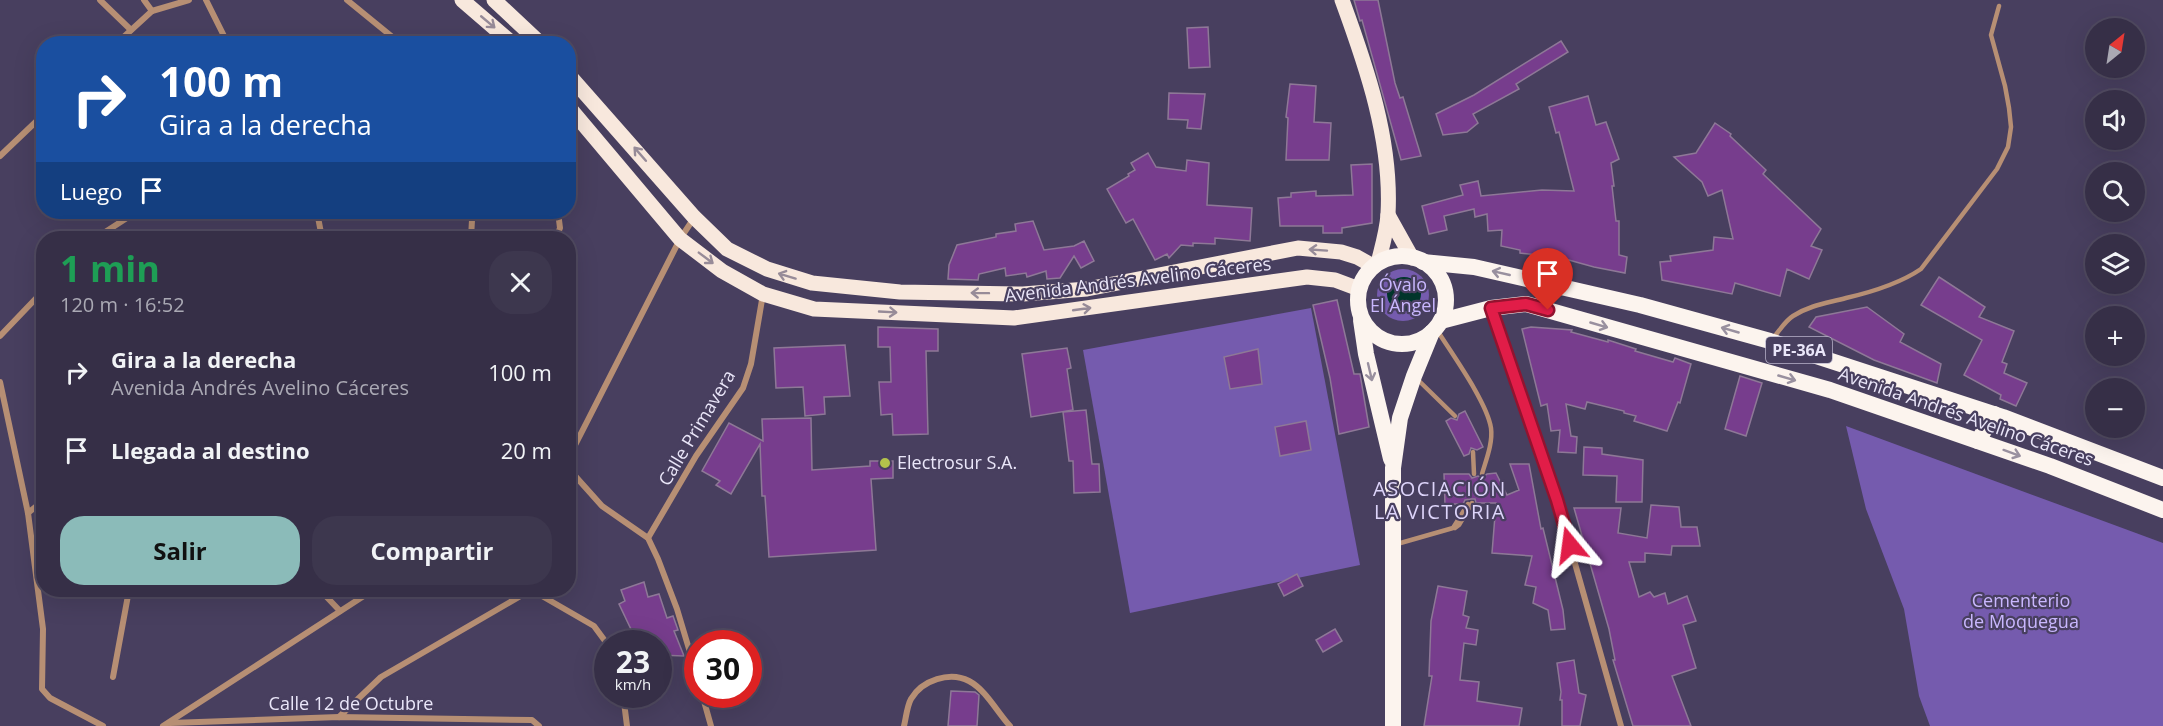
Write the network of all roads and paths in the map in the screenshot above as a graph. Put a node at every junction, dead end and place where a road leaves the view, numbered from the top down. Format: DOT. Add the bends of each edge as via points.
graph roads {
  1 [pos="99,0"];
  2 [pos="144,0"];
  3 [pos="189,0"];
  4 [pos="206,0"];
  5 [pos="346,0"];
  6 [pos="462,0"];
  7 [pos="494,0"];
  8 [pos="1342,0"];
  9 [pos="1999,6"];
  10 [pos="152,12"];
  11 [pos="131,30"];
  12 [pos="125,36"];
  13 [pos="224,36"];
  14 [pos="391,36"];
  15 [pos="504,36"];
  16 [pos="532,36"];
  17 [pos="576,83"];
  18 [pos="576,116"];
  19 [pos="36,122"];
  20 [pos="0,156"];
  21 [pos="1388,215"];
  22 [pos="694,217"];
  23 [pos="124,219"];
  24 [pos="106,231"];
  25 [pos="680,239"];
  26 [pos="1418,260"];
  27 [pos="1376,265"];
  28 [pos="854,287"];
  29 [pos="1359,289"];
  30 [pos="763,294"];
  31 [pos="36,298"];
  32 [pos="1491,308"];
  33 [pos="843,310"];
  34 [pos="1360,314"];
  35 [pos="1436,327"];
  36 [pos="0,336"];
  37 [pos="1770,341"];
  38 [pos="1414,376"];
  39 [pos="0,382"];
  40 [pos="1995,414"];
  41 [pos="1455,416"];
  42 [pos="1978,441"];
  43 [pos="576,443"];
  44 [pos="1473,452"];
  45 [pos="1393,468"];
  46 [pos="1474,474"];
  47 [pos="1482,474"];
  48 [pos="576,477"];
  49 [pos="2163,478"];
  50 [pos="1470,503"];
  51 [pos="36,506"];
  52 [pos="2163,510"];
  53 [pos="28,513"];
  54 [pos="648,538"];
  55 [pos="1392,546"];
  56 [pos="36,575"];
  57 [pos="39,597"];
  58 [pos="128,597"];
  59 [pos="327,597"];
  60 [pos="362,597"];
  61 [pos="519,597"];
  62 [pos="544,597"];
  63 [pos="340,611"];
  64 [pos="597,630"];
  65 [pos="684,632"];
  66 [pos="113,677"];
  67 [pos="625,708"];
  68 [pos="706,708"];
  69 [pos="339,717"];
  70 [pos="167,724"];
  71 [pos="103,726"];
  72 [pos="539,726"];
  73 [pos="627,726"];
  74 [pos="711,726"];
  75 [pos="904,726"];
  76 [pos="1010,726"];
  77 [pos="1393,726"];
  78 [pos="1621,726"];
  1 -- 11 [label="street"];
  2 -- 10 [label="street"];
  3 -- 10 [label="street"];
  4 -- 13 [label="street"];
  5 -- 14 [label="street"];
  6 -- 15 [label="main road, one-way"];
  7 -- 16 [label="main road"];
  8 -- 21 [label="main road" via="1364,60 1384,145"];
  9 -- 37 [label="lane" via="1991,35 2011,127 2008,147 1997,169 1921,269 1890,285 1814,305 1791,317"];
  10 -- 11 [label="street"];
  11 -- 12 [label="street"];
  22 -- 17 [label="main road, Avenida Andrés Avelino Cáceres, one-way"];
  18 -- 25 [label="main road, Avenida Andrés Avelino Cáceres"];
  19 -- 20 [label="street"];
  21 -- 26 [label="main road"];
  21 -- 27 [label="main road"];
  22 -- 25 [label="street"];
  28 -- 22 [label="main road, Avenida Andrés Avelino Cáceres, one-way" via="812,284 767,269 727,249"];
  23 -- 24 [label="street"];
  25 -- 30 [label="main road, Avenida Andrés Avelino Cáceres, one-way" via="722,271"];
  25 -- 43 [label="street"];
  26 -- 27 [label="highway" via="1395,257"];
  26 -- 35 [label="highway" via="1437,275 1445,293 1444,312"];
  37 -- 26 [label="highway, Avenida Andrés Avelino Cáceres / PE-36A, one-way" via="1618,300 1474,267"];
  27 -- 28 [label="main road, Avenida Andrés Avelino Cáceres, one-way" via="1341,252 1298,249 1087,288 1034,293 900,292"];
  27 -- 29 [label="highway" via="1366,273"];
  28 -- 33 [label="main road"];
  33 -- 29 [label="main road, Avenida Andrés Avelino Cáceres, one-way" via="1014,318 1307,277 1335,280"];
  29 -- 34 [label="highway"];
  30 -- 33 [label="main road, Avenida Andrés Avelino Cáceres" via="814,309"];
  30 -- 54 [label="street, Calle Primavera" via="743,388 696,456"];
  31 -- 36 [label="street"];
  32 -- 35 [label="highway, Avenida Andrés Avelino Cáceres / PE-36A"];
  32 -- 42 [label="highway, Avenida Andrés Avelino Cáceres / PE-36A, one-way" via="1526,304 1830,390"];
  32 -- 78 [label="street" via="1557,500"];
  34 -- 35 [label="highway" via="1372,333 1391,343 1413,343"];
  34 -- 45 [label="highway, one-way"];
  35 -- 38 [label="highway"];
  35 -- 47 [label="lane" via="1487,411 1491,430"];
  37 -- 40 [label="highway, Avenida Andrés Avelino Cáceres / PE-36A"];
  38 -- 41 [label="lane"];
  38 -- 45 [label="highway" via="1400,418"];
  39 -- 53 [label="street"];
  40 -- 42 [label="highway"];
  40 -- 49 [label="highway, Avenida Andrés Avelino Cáceres / PE-36A"];
  42 -- 52 [label="highway, Avenida Andrés Avelino Cáceres / PE-36A, one-way"];
  44 -- 46 [label="lane"];
  45 -- 55 [label="highway"];
  48 -- 54 [label="street" via="602,506"];
  50 -- 55 [label="lane" via="1459,525"];
  51 -- 53 [label="street"];
  53 -- 56 [label="street"];
  54 -- 65 [label="street"];
  55 -- 77 [label="highway"];
  57 -- 71 [label="street" via="43,629 42,689 50,698"];
  58 -- 66 [label="street"];
  59 -- 63 [label="street"];
  60 -- 63 [label="street"];
  61 -- 69 [label="street" via="381,677"];
  62 -- 64 [label="street"];
  63 -- 70 [label="street"];
  67 -- 73 [label="street"];
  68 -- 74 [label="street"];
  69 -- 70 [label="street, Calle 12 de Octubre"];
  69 -- 72 [label="street, Calle 12 de Octubre" via="532,720"];
  75 -- 76 [label="street" via="911,699 922,687 954,676 969,681 982,692"];
}
